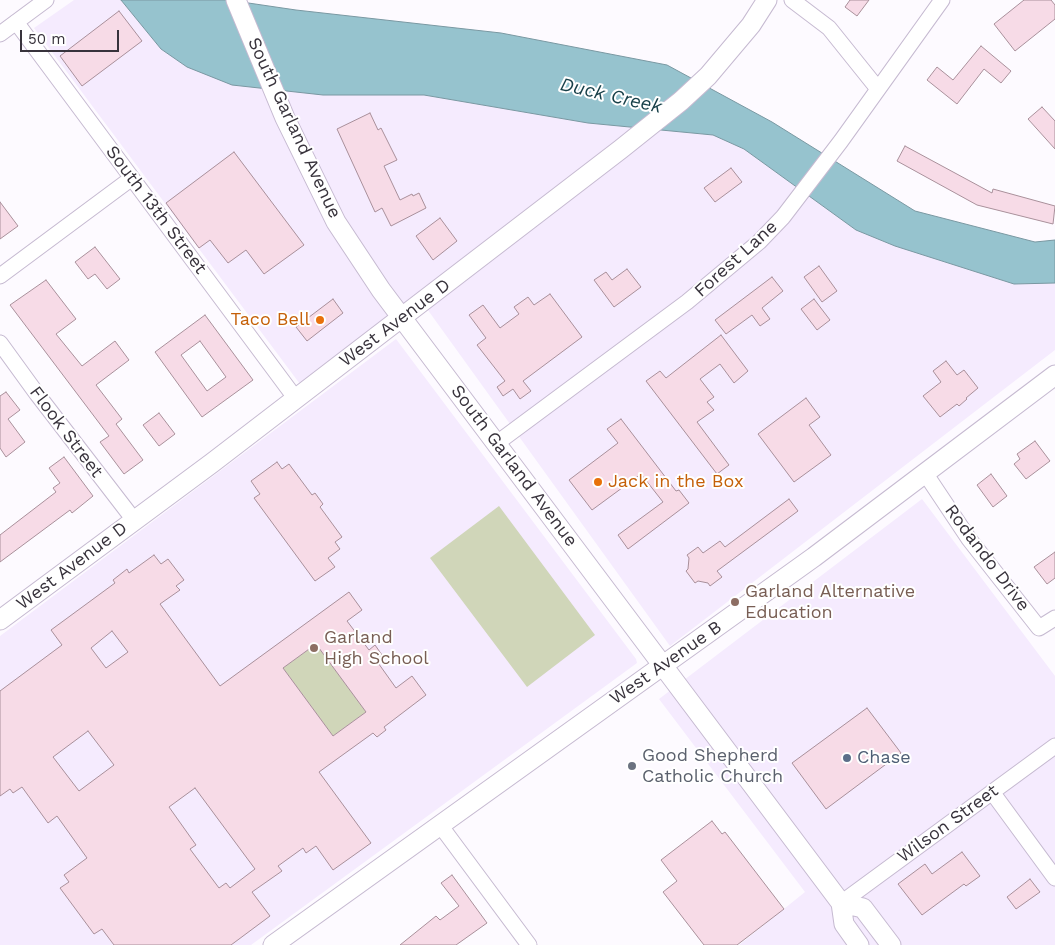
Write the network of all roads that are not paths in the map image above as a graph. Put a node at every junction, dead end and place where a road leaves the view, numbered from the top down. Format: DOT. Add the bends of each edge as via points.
graph roads {
  1 [pos="46,0"];
  2 [pos="236,0"];
  3 [pos="767,0"];
  4 [pos="792,0"];
  5 [pos="942,0"];
  6 [pos="16,22"];
  7 [pos="0,34"];
  8 [pos="878,90"];
  9 [pos="132,178"];
  10 [pos="0,276"];
  11 [pos="402,318"];
  12 [pos="0,343"];
  13 [pos="1055,375"];
  14 [pos="296,398"];
  15 [pos="497,443"];
  16 [pos="925,473"];
  17 [pos="134,520"];
  18 [pos="1055,618"];
  19 [pos="0,620"];
  20 [pos="663,666"];
  21 [pos="1055,746"];
  22 [pos="992,792"];
  23 [pos="440,825"];
  24 [pos="1055,878"];
  25 [pos="841,903"];
  26 [pos="524,943"];
  27 [pos="273,945"];
  28 [pos="859,945"];
  29 [pos="891,945"];
  1 -- 6 [label="street"];
  2 -- 11 [label="main road, South Garland Avenue" via="285,118 336,222"];
  3 -- 11 [label="main road, West Avenue D" via="751,25 681,101"];
  4 -- 8 [label="street" via="829,28"];
  5 -- 8 [label="street, Forest Lane"];
  6 -- 7 [label="street"];
  6 -- 9 [label="street, South 13th Street"];
  8 -- 15 [label="street, Forest Lane" via="792,205 759,242 687,302"];
  9 -- 10 [label="street"];
  9 -- 14 [label="street, South 13th Street"];
  11 -- 14 [label="main road, West Avenue D"];
  11 -- 15 [label="main road, South Garland Avenue"];
  12 -- 17 [label="street, Flook Street"];
  13 -- 16 [label="main road, West Avenue B"];
  14 -- 17 [label="main road, West Avenue D"];
  15 -- 20 [label="main road, South Garland Avenue"];
  16 -- 18 [label="street, Rodando Drive" via="969,539 1039,628"];
  16 -- 20 [label="main road, West Avenue B"];
  17 -- 19 [label="main road, West Avenue D"];
  20 -- 23 [label="main road, West Avenue B"];
  20 -- 25 [label="main road, South Garland Avenue"];
  21 -- 22 [label="street, Wilson Street"];
  22 -- 24 [label="street"];
  22 -- 25 [label="street, Wilson Street"];
  23 -- 26 [label="street"];
  23 -- 27 [label="main road, West Avenue B"];
  25 -- 28 [label="main road, South Garland Avenue" via="844,924"];
  25 -- 29 [label="main road" via="863,908"];
}
